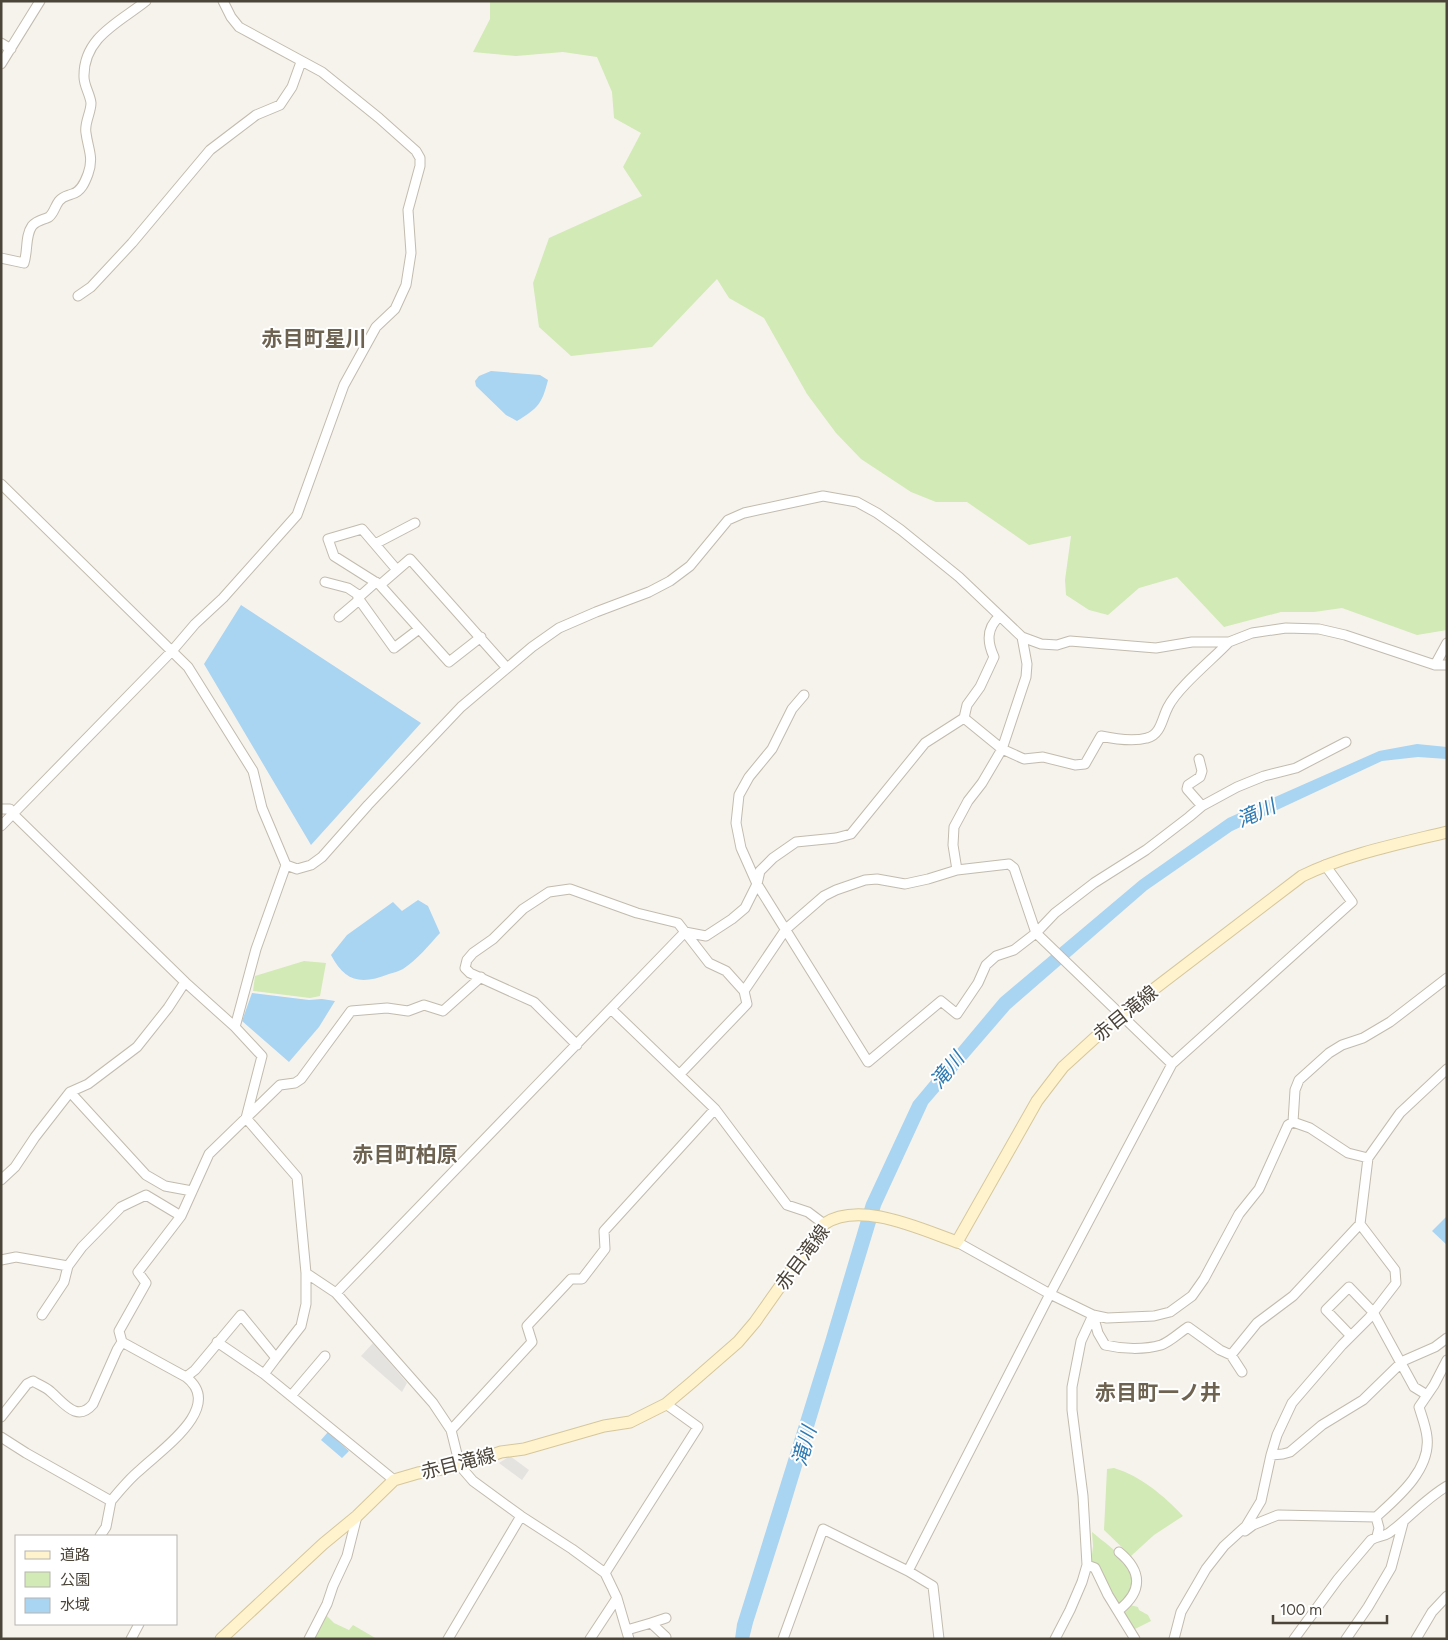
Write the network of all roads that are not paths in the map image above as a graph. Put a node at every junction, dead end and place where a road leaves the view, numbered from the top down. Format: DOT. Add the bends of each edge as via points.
graph roads {
  1 [pos="40,1"];
  2 [pos="146,1"];
  3 [pos="224,1"];
  4 [pos="1,44"];
  5 [pos="10,49"];
  6 [pos="302,62"];
  7 [pos="1,64"];
  8 [pos="1,258"];
  9 [pos="78,296"];
  10 [pos="1,484"];
  11 [pos="415,523"];
  12 [pos="375,544"];
  13 [pos="396,570"];
  14 [pos="325,582"];
  15 [pos="378,584"];
  16 [pos="360,598"];
  17 [pos="1000,616"];
  18 [pos="339,617"];
  19 [pos="419,629"];
  20 [pos="480,637"];
  21 [pos="1022,637"];
  22 [pos="1230,642"];
  23 [pos="1447,643"];
  24 [pos="172,651"];
  25 [pos="1436,665"];
  26 [pos="1447,665"];
  27 [pos="507,668"];
  28 [pos="804,695"];
  29 [pos="964,718"];
  30 [pos="1346,742"];
  31 [pos="1002,749"];
  32 [pos="1199,759"];
  33 [pos="1202,806"];
  34 [pos="1,809"];
  35 [pos="13,814"];
  36 [pos="1,826"];
  37 [pos="1447,832"];
  38 [pos="286,865"];
  39 [pos="1325,865"];
  40 [pos="957,870"];
  41 [pos="757,884"];
  42 [pos="786,929"];
  43 [pos="684,932"];
  44 [pos="1036,933"];
  45 [pos="481,977"];
  46 [pos="1447,978"];
  47 [pos="185,982"];
  48 [pos="744,990"];
  49 [pos="611,1008"];
  50 [pos="1120,1015"];
  51 [pos="235,1027"];
  52 [pos="577,1044"];
  53 [pos="1172,1064"];
  54 [pos="1447,1069"];
  55 [pos="680,1074"];
  56 [pos="70,1092"];
  57 [pos="716,1109"];
  58 [pos="246,1118"];
  59 [pos="1293,1122"];
  60 [pos="1368,1158"];
  61 [pos="1,1180"];
  62 [pos="192,1191"];
  63 [pos="182,1216"];
  64 [pos="824,1224"];
  65 [pos="1360,1224"];
  66 [pos="957,1242"];
  67 [pos="1,1260"];
  68 [pos="68,1266"];
  69 [pos="306,1273"];
  70 [pos="336,1292"];
  71 [pos="1050,1294"];
  72 [pos="1373,1312"];
  73 [pos="42,1315"];
  74 [pos="1093,1315"];
  75 [pos="1351,1336"];
  76 [pos="1447,1338"];
  77 [pos="122,1342"];
  78 [pos="217,1342"];
  79 [pos="1231,1355"];
  80 [pos="325,1356"];
  81 [pos="276,1358"];
  82 [pos="1447,1360"];
  83 [pos="1401,1363"];
  84 [pos="1242,1372"];
  85 [pos="264,1374"];
  86 [pos="186,1377"];
  87 [pos="1427,1395"];
  88 [pos="291,1396"];
  89 [pos="666,1404"];
  90 [pos="1,1417"];
  91 [pos="451,1430"];
  92 [pos="1,1437"];
  93 [pos="1271,1455"];
  94 [pos="460,1466"];
  95 [pos="394,1480"];
  96 [pos="1447,1486"];
  97 [pos="111,1501"];
  98 [pos="356,1516"];
  99 [pos="521,1516"];
  100 [pos="1376,1517"];
  101 [pos="1403,1523"];
  102 [pos="101,1535"];
  103 [pos="1377,1536"];
  104 [pos="1224,1546"];
  105 [pos="1119,1552"];
  106 [pos="1087,1564"];
  107 [pos="908,1571"];
  108 [pos="605,1573"];
  109 [pos="1447,1596"];
  110 [pos="617,1598"];
  111 [pos="1119,1610"];
  112 [pos="666,1618"];
  113 [pos="651,1623"];
  114 [pos="138,1625"];
  115 [pos="628,1634"];
  116 [pos="666,1637"];
  117 [pos="131,1639"];
  118 [pos="221,1639"];
  119 [pos="309,1639"];
  120 [pos="448,1639"];
  121 [pos="590,1639"];
  122 [pos="783,1639"];
  123 [pos="939,1639"];
  124 [pos="1054,1639"];
  125 [pos="1135,1639"];
  126 [pos="1174,1639"];
  127 [pos="1294,1639"];
  128 [pos="1346,1639"];
  129 [pos="1416,1639"];
  1 -- 5 [label="street"];
  2 -- 8 [label="street" via="104,32 89,53 84,83 91,100 86,132 91,164 83,186 58,202 50,216 32,226 24,263"];
  3 -- 6 [label="street" via="239,27"];
  4 -- 5 [label="street"];
  5 -- 7 [label="street"];
  6 -- 9 [label="street" via="280,105 256,115 210,150 132,243 91,287"];
  6 -- 24 [label="street" via="330,77 412,147 420,158 408,210 411,253 406,285 395,309 376,327 344,385 297,515"];
  10 -- 24 [label="street"];
  11 -- 12 [label="street"];
  12 -- 13 [label="street"];
  12 -- 15 [label="street" via="362,529 328,539 334,556"];
  13 -- 15 [label="street"];
  13 -- 20 [label="street" via="410,559"];
  14 -- 16 [label="street" via="348,588"];
  15 -- 16 [label="street"];
  15 -- 19 [label="street"];
  16 -- 18 [label="street"];
  16 -- 19 [label="street" via="394,648"];
  17 -- 21 [label="street"];
  17 -- 27 [label="street" via="959,577 877,513 857,502 823,496 744,513 728,520 690,566 670,581 558,628"];
  17 -- 29 [label="street" via="992,622 988,644 994,657 980,687 967,704"];
  19 -- 20 [label="street" via="449,662"];
  20 -- 27 [label="street"];
  21 -- 22 [label="street" via="1041,644 1070,641 1156,648 1192,642"];
  21 -- 31 [label="street" via="1026,677"];
  22 -- 25 [label="street" via="1252,633 1286,628 1319,629"];
  22 -- 31 [label="street" via="1178,693 1161,726 1148,738 1123,740 1101,736 1085,764 1075,765 1043,757 1024,759"];
  23 -- 25 [label="street"];
  24 -- 35 [label="street"];
  24 -- 38 [label="street" via="188,667 253,771 262,808"];
  25 -- 26 [label="street"];
  27 -- 38 [label="street" via="461,707 322,857 297,869"];
  28 -- 41 [label="street" via="792,709 772,749 739,795 736,824"];
  29 -- 31 [label="street"];
  29 -- 41 [label="street" via="925,743 851,834 796,842 760,871"];
  30 -- 33 [label="street" via="1296,768 1264,776"];
  31 -- 40 [label="street" via="954,827"];
  32 -- 33 [label="street" via="1200,777 1187,788"];
  33 -- 44 [label="street" via="1146,850 1094,883 1055,913"];
  34 -- 35 [label="street" via="10,809"];
  35 -- 36 [label="street"];
  35 -- 47 [label="street"];
  37 -- 39 [label="main road, 赤目滝線"];
  38 -- 51 [label="street" via="256,949"];
  39 -- 50 [label="main road, 赤目滝線" via="1288,886"];
  39 -- 53 [label="street" via="1352,902"];
  40 -- 42 [label="street" via="904,884 865,880 836,890 824,896"];
  40 -- 44 [label="street" via="1009,864 1014,868"];
  41 -- 42 [label="street"];
  41 -- 43 [label="street" via="745,908 732,919 706,936"];
  42 -- 44 [label="street" via="868,1062 941,1001 957,1014 986,965"];
  42 -- 48 [label="street"];
  43 -- 45 [label="street" via="678,923 570,889 549,892 523,909 467,960 465,968"];
  43 -- 48 [label="street" via="709,963 726,971"];
  43 -- 49 [label="street"];
  44 -- 50 [label="street"];
  45 -- 52 [label="street" via="534,1002"];
  45 -- 58 [label="street" via="443,1011 424,1005 408,1011 387,1008 351,1012 301,1079 280,1085"];
  46 -- 59 [label="street" via="1390,1022 1329,1053 1299,1080 1295,1090"];
  47 -- 51 [label="street"];
  47 -- 56 [label="street" via="136,1047 88,1084"];
  48 -- 55 [label="street" via="747,1004"];
  49 -- 52 [label="street"];
  49 -- 55 [label="street"];
  50 -- 53 [label="street"];
  50 -- 66 [label="main road, 赤目滝線" via="1062,1067 1037,1100"];
  51 -- 58 [label="street" via="262,1056"];
  52 -- 70 [label="street"];
  53 -- 71 [label="street"];
  54 -- 60 [label="street" via="1400,1113"];
  55 -- 57 [label="street"];
  56 -- 61 [label="street" via="15,1167"];
  56 -- 62 [label="street" via="146,1175 165,1186"];
  57 -- 64 [label="street" via="787,1205 808,1212"];
  57 -- 91 [label="street" via="604,1231 605,1249 582,1278 571,1279 527,1326 532,1342"];
  58 -- 62 [label="street" via="209,1154"];
  58 -- 69 [label="street" via="297,1176"];
  59 -- 60 [label="street" via="1310,1128 1348,1153"];
  59 -- 74 [label="street" via="1280,1138 1259,1188 1239,1214 1192,1296 1170,1312 1154,1316 1107,1318"];
  60 -- 65 [label="street"];
  62 -- 63 [label="street"];
  63 -- 68 [label="street" via="146,1195 122,1207 82,1247"];
  63 -- 77 [label="street" via="138,1272 146,1283 119,1331"];
  64 -- 66 [label="main road, 赤目滝線" via="832,1218 846,1216 883,1216"];
  64 -- 89 [label="main road, 赤目滝線" via="738,1342"];
  65 -- 72 [label="street" via="1394,1270 1396,1278 1396,1283"];
  65 -- 79 [label="street" via="1292,1296 1257,1323"];
  66 -- 71 [label="street"];
  67 -- 68 [label="street" via="16,1257"];
  68 -- 73 [label="street" via="64,1282"];
  69 -- 70 [label="street"];
  69 -- 81 [label="street" via="306,1304 301,1326"];
  70 -- 91 [label="street" via="433,1403"];
  71 -- 74 [label="street"];
  71 -- 107 [label="street"];
  72 -- 75 [label="street"];
  72 -- 75 [label="street" via="1348,1288 1326,1310"];
  72 -- 83 [label="street"];
  74 -- 79 [label="street" via="1105,1345 1141,1348 1162,1344 1188,1327"];
  74 -- 106 [label="street" via="1081,1341 1072,1387"];
  75 -- 93 [label="street" via="1292,1403"];
  76 -- 83 [label="street"];
  77 -- 86 [label="street"];
  77 -- 90 [label="street" via="88,1410 73,1411 34,1381 27,1384"];
  78 -- 81 [label="street" via="241,1315"];
  78 -- 85 [label="street"];
  78 -- 86 [label="street"];
  79 -- 84 [label="street"];
  80 -- 88 [label="street"];
  81 -- 85 [label="street"];
  82 -- 87 [label="street"];
  83 -- 87 [label="street" via="1414,1387"];
  83 -- 93 [label="street" via="1363,1400 1322,1425 1290,1452"];
  85 -- 88 [label="street"];
  86 -- 97 [label="street" via="196,1387 198,1399 187,1425"];
  87 -- 100 [label="street" via="1419,1407 1428,1438 1422,1465 1416,1476"];
  88 -- 95 [label="street"];
  89 -- 94 [label="main road, 赤目滝線" via="630,1422 501,1452"];
  89 -- 108 [label="street" via="698,1427"];
  91 -- 94 [label="street"];
  92 -- 97 [label="street"];
  93 -- 104 [label="street" via="1261,1501 1246,1526"];
  94 -- 95 [label="main road, 赤目滝線" via="418,1472"];
  94 -- 99 [label="street" via="473,1481"];
  95 -- 98 [label="main road, 赤目滝線"];
  96 -- 101 [label="street" via="1431,1496"];
  97 -- 102 [label="street" via="106,1527"];
  98 -- 118 [label="main road, 赤目滝線"];
  98 -- 119 [label="street" via="347,1556 328,1604"];
  99 -- 108 [label="street"];
  99 -- 120 [label="street"];
  100 -- 103 [label="street"];
  100 -- 104 [label="street" via="1278,1515 1253,1526"];
  101 -- 103 [label="street" via="1385,1536"];
  101 -- 128 [label="street" via="1391,1568"];
  103 -- 127 [label="street" via="1338,1579"];
  104 -- 126 [label="street" via="1181,1612"];
  105 -- 111 [label="street" via="1129,1560 1135,1572 1137,1588 1133,1597"];
  106 -- 111 [label="street" via="1095,1568"];
  106 -- 124 [label="street" via="1070,1610"];
  107 -- 122 [label="street" via="823,1529"];
  107 -- 123 [label="street" via="933,1586"];
  108 -- 110 [label="street"];
  109 -- 129 [label="street" via="1432,1612"];
  110 -- 115 [label="street"];
  110 -- 121 [label="street"];
  111 -- 125 [label="street"];
  112 -- 113 [label="street"];
  113 -- 115 [label="street"];
  113 -- 116 [label="street"];
  114 -- 117 [label="street"];
}
